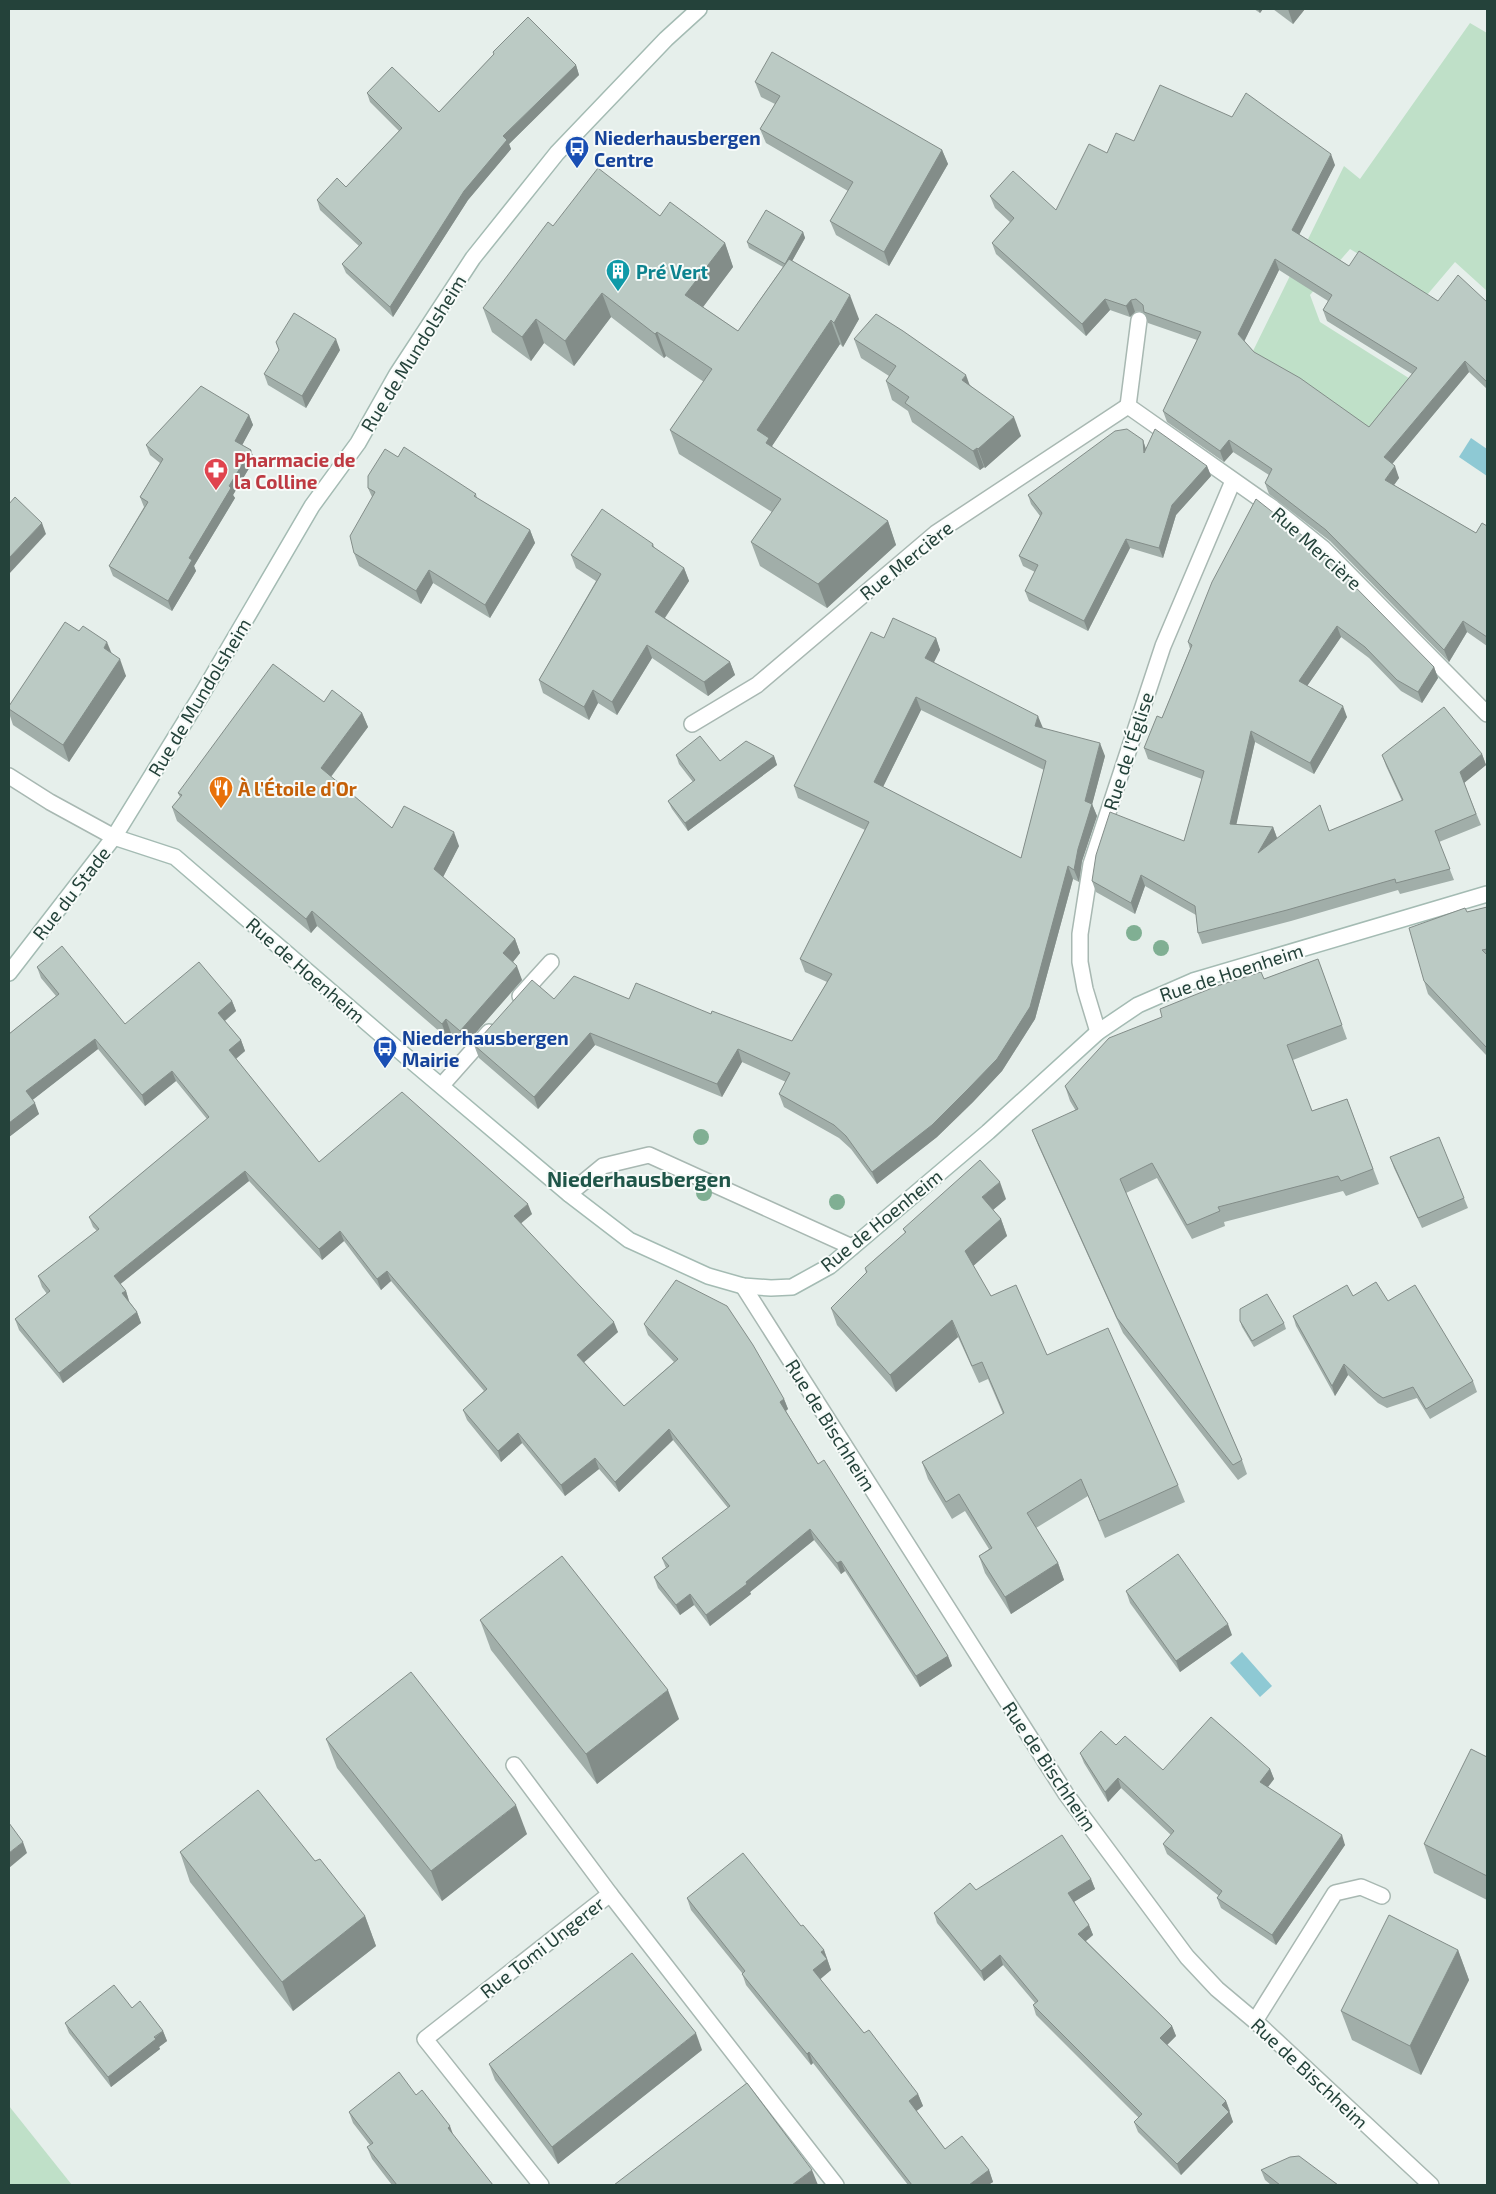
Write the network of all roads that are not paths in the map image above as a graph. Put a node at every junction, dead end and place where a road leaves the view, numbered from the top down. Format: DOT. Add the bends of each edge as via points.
graph roads {
  1 [pos="699,9"];
  2 [pos="1139,320"];
  3 [pos="1128,406"];
  4 [pos="1233,481"];
  5 [pos="1487,714"];
  6 [pos="692,724"];
  7 [pos="9,776"];
  8 [pos="114,837"];
  9 [pos="1487,894"];
  10 [pos="551,962"];
  11 [pos="9,972"];
  12 [pos="512,1005"];
  13 [pos="500,1020"];
  14 [pos="1098,1032"];
  15 [pos="442,1085"];
  16 [pos="569,1194"];
  17 [pos="852,1247"];
  18 [pos="743,1286"];
  19 [pos="514,1765"];
  20 [pos="610,1894"];
  21 [pos="1382,1896"];
  22 [pos="1255,2021"];
  23 [pos="541,2185"];
  24 [pos="836,2185"];
  25 [pos="1431,2185"];
  1 -- 8 [label="street, Rue de Mundolsheim" via="666,39 558,153 472,258 397,374 358,443 312,506"];
  2 -- 3 [label="street"];
  3 -- 4 [label="street, Rue Mercière"];
  3 -- 6 [label="street, Rue Mercière" via="936,533 756,685"];
  4 -- 5 [label="street, Rue Mercière" via="1323,548"];
  4 -- 14 [label="street, Rue de l'Église" via="1163,646 1091,864 1080,934 1080,962"];
  7 -- 8 [label="street, Rue de Hoenheim"];
  8 -- 11 [label="street, Rue du Stade"];
  8 -- 15 [label="street, Rue de Hoenheim" via="175,857"];
  9 -- 14 [label="street, Rue de Hoenheim" via="1193,981 1138,1005"];
  10 -- 12 [label="street"];
  13 -- 15 [label="street"];
  14 -- 17 [label="street, Rue de Hoenheim" via="988,1132"];
  15 -- 16 [label="street, Rue de Hoenheim"];
  16 -- 17 [label="street" via="603,1166 649,1155"];
  16 -- 18 [label="street, Rue de Hoenheim" via="629,1240 708,1276"];
  17 -- 18 [label="street, Rue de Hoenheim" via="830,1266 792,1287"];
  18 -- 22 [label="street, Rue de Bischheim" via="1066,1794 1187,1957"];
  19 -- 20 [label="street"];
  20 -- 23 [label="street, Rue Tomi Ungerer" via="425,2039"];
  20 -- 24 [label="street, Rue Tomi Ungerer"];
  21 -- 22 [label="street" via="1361,1887 1336,1893"];
  22 -- 25 [label="street, Rue de Bischheim"];
}
